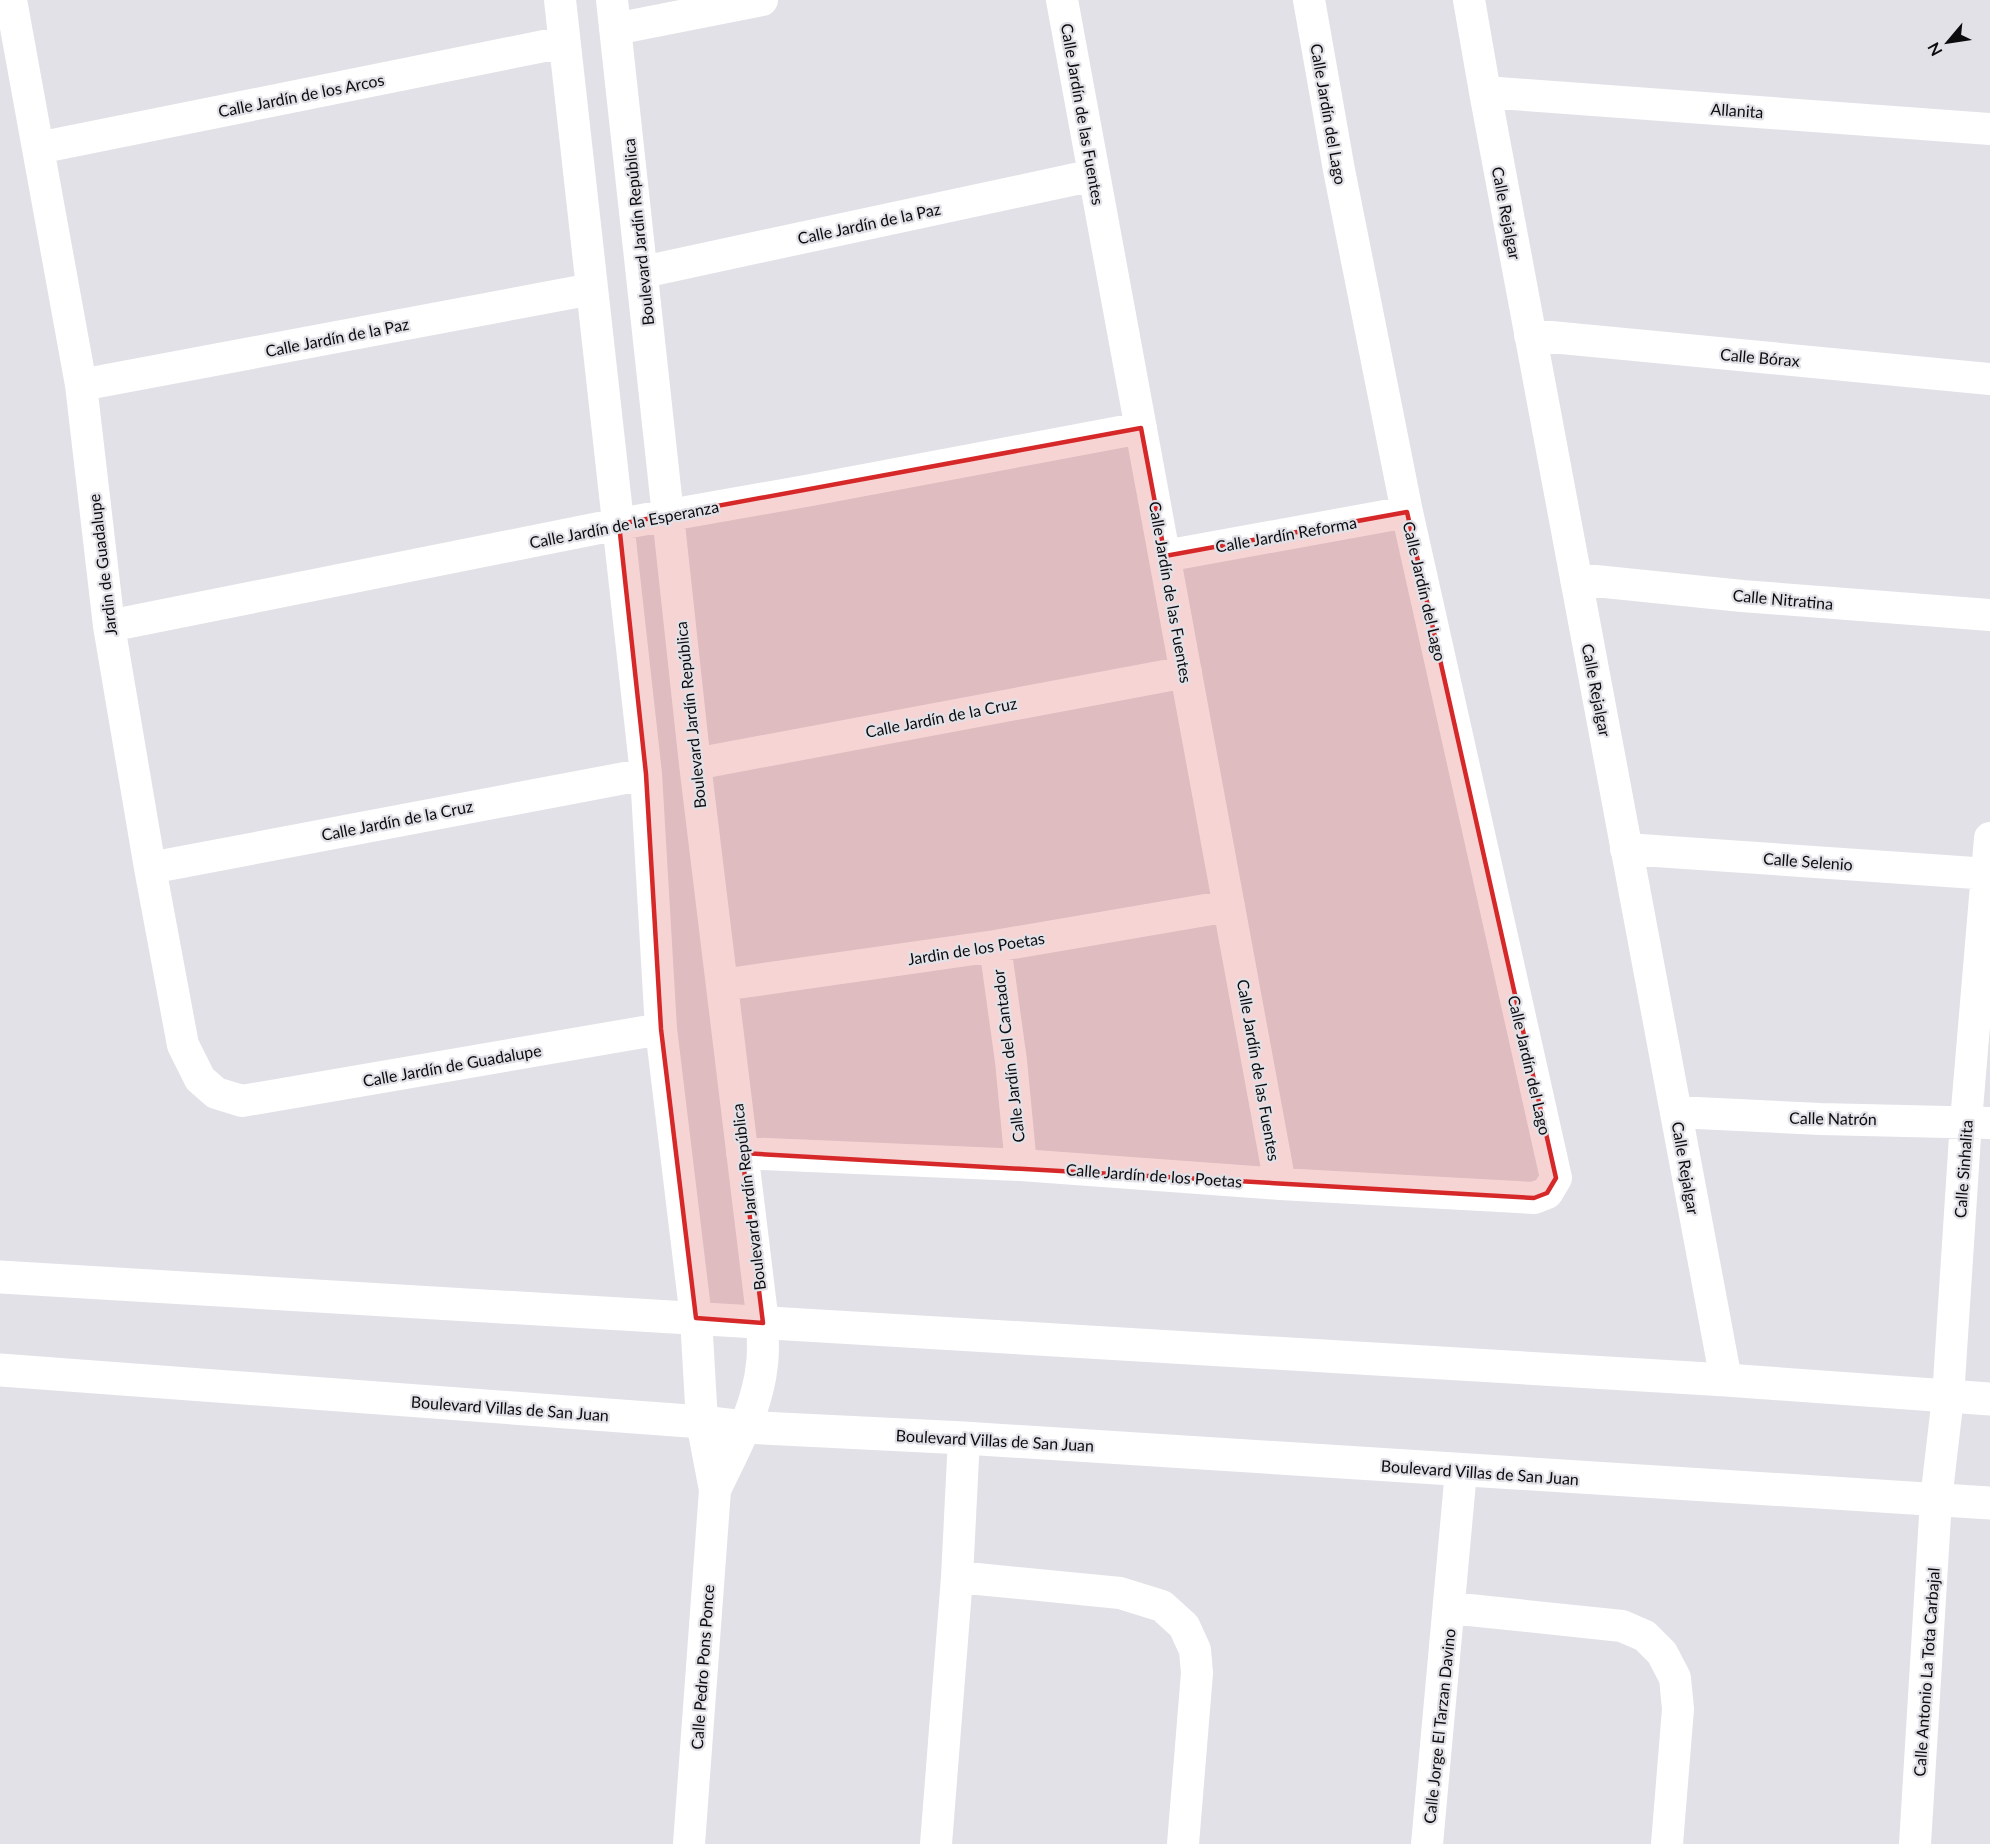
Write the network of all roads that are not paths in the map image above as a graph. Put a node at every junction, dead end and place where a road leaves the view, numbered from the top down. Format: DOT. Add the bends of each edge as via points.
graph roads {
  1 [pos="11,0"];
  2 [pos="560,0"];
  3 [pos="762,0"];
  4 [pos="1062,0"];
  5 [pos="1309,0"];
  6 [pos="1469,0"];
  7 [pos="613,15"];
  8 [pos="564,42"];
  9 [pos="1485,92"];
  10 [pos="1990,129"];
  11 [pos="38,148"];
  12 [pos="1094,175"];
  13 [pos="643,272"];
  14 [pos="592,289"];
  15 [pos="1530,335"];
  16 [pos="1990,379"];
  17 [pos="81,385"];
  18 [pos="1141,428"];
  19 [pos="1407,512"];
  20 [pos="669,515"];
  21 [pos="619,524"];
  22 [pos="1165,556"];
  23 [pos="1576,579"];
  24 [pos="1990,615"];
  25 [pos="109,626"];
  26 [pos="1186,672"];
  27 [pos="695,764"];
  28 [pos="646,774"];
  29 [pos="1990,838"];
  30 [pos="1626,849"];
  31 [pos="150,868"];
  32 [pos="1989,874"];
  33 [pos="1229,906"];
  34 [pos="995,946"];
  35 [pos="722,985"];
  36 [pos="661,1029"];
  37 [pos="242,1101"];
  38 [pos="1676,1112"];
  39 [pos="1978,1122"];
  40 [pos="742,1153"];
  41 [pos="1021,1165"];
  42 [pos="1556,1178"];
  43 [pos="1280,1184"];
  44 [pos="0,1277"];
  45 [pos="696,1318"];
  46 [pos="763,1323"];
  47 [pos="0,1370"];
  48 [pos="1726,1380"];
  49 [pos="1948,1397"];
  50 [pos="1990,1399"];
  51 [pos="702,1422"];
  52 [pos="744,1427"];
  53 [pos="964,1438"];
  54 [pos="1461,1471"];
  55 [pos="716,1490"];
  56 [pos="1936,1500"];
  57 [pos="1990,1503"];
  58 [pos="957,1577"];
  59 [pos="1450,1608"];
  60 [pos="689,1844"];
  61 [pos="936,1844"];
  62 [pos="1183,1844"];
  63 [pos="1427,1844"];
  64 [pos="1667,1844"];
  65 [pos="1915,1844"];
  1 -- 11 [label="street, Jardin de Guadalupe"];
  2 -- 8 [label="street"];
  3 -- 7 [label="street"];
  4 -- 12 [label="street, Calle Jardín de las Fuentes"];
  5 -- 19 [label="street, Calle Jardín del Lago"];
  6 -- 9 [label="street, Calle Rejalgar"];
  7 -- 13 [label="street, Boulevard Jardín República"];
  8 -- 11 [label="street, Calle Jardín de los Arcos"];
  8 -- 14 [label="street"];
  9 -- 10 [label="street, Allanita"];
  9 -- 15 [label="street, Calle Rejalgar"];
  11 -- 17 [label="street, Jardin de Guadalupe"];
  12 -- 13 [label="street, Calle Jardín de la Paz"];
  12 -- 18 [label="street, Calle Jardín de las Fuentes"];
  13 -- 20 [label="street, Boulevard Jardín República"];
  14 -- 17 [label="street, Calle Jardín de la Paz"];
  14 -- 21 [label="street"];
  15 -- 16 [label="street, Calle Bórax"];
  15 -- 23 [label="street, Calle Rejalgar"];
  17 -- 25 [label="street, Jardin de Guadalupe"];
  18 -- 20 [label="street, Calle Jardín de la Esperanza"];
  18 -- 22 [label="street, Calle Jardín de las Fuentes"];
  19 -- 22 [label="street, Calle Jardín Reforma"];
  19 -- 42 [label="street, Calle Jardín del Lago"];
  20 -- 21 [label="street, Calle Jardín de la Esperanza"];
  20 -- 27 [label="street, Boulevard Jardín República"];
  21 -- 25 [label="street, Calle Jardín de la Esperanza"];
  21 -- 28 [label="street"];
  22 -- 26 [label="street, Calle Jardín de las Fuentes"];
  23 -- 24 [label="street, Calle Nitratina"];
  23 -- 30 [label="street, Calle Rejalgar"];
  25 -- 31 [label="street, Jardin de Guadalupe"];
  26 -- 27 [label="street, Calle Jardín de la Cruz"];
  26 -- 33 [label="street, Calle Jardín de las Fuentes"];
  27 -- 35 [label="street, Boulevard Jardín República"];
  28 -- 31 [label="street, Calle Jardín de la Cruz"];
  28 -- 36 [label="street"];
  29 -- 32 [label="street, Calle Sinhalita"];
  30 -- 32 [label="street, Calle Selenio"];
  30 -- 38 [label="street, Calle Rejalgar"];
  31 -- 37 [label="street, Jardin de Guadalupe" via="183,1046 200,1079 216,1093"];
  32 -- 39 [label="street, Calle Sinhalita"];
  33 -- 34 [label="street, Jardin de los Poetas"];
  33 -- 43 [label="street, Calle Jardín de las Fuentes"];
  34 -- 35 [label="street, Jardin de los Poetas"];
  34 -- 41 [label="street, Calle Jardín del Cantador"];
  35 -- 40 [label="street, Boulevard Jardín República"];
  36 -- 37 [label="street, Calle Jardín de Guadalupe"];
  36 -- 45 [label="street"];
  38 -- 39 [label="street, Calle Natrón"];
  38 -- 48 [label="street, Calle Rejalgar"];
  39 -- 49 [label="street, Calle Sinhalita"];
  40 -- 41 [label="street, Calle Jardín de los Poetas"];
  40 -- 46 [label="street, Boulevard Jardín República"];
  41 -- 43 [label="street, Calle Jardín de los Poetas"];
  42 -- 43 [label="street, Calle Jardín de los Poetas" via="1547,1193 1534,1198"];
  44 -- 45 [label="street"];
  45 -- 46 [label="street"];
  45 -- 51 [label="street"];
  46 -- 48 [label="street"];
  46 -- 52 [label="street, Boulevard Jardín República" via="762,1365"];
  47 -- 51 [label="street, Boulevard Villas de San Juan"];
  48 -- 49 [label="street"];
  49 -- 50 [label="street"];
  49 -- 56 [label="street, Calle Sinhalita"];
  51 -- 52 [label="street, Boulevard Villas de San Juan"];
  51 -- 55 [label="street, Calle Pedro Pons Ponce"];
  52 -- 53 [label="street, Boulevard Villas de San Juan"];
  52 -- 55 [label="street, Calle Pedro Pons Ponce"];
  53 -- 54 [label="street, Boulevard Villas de San Juan"];
  53 -- 58 [label="street"];
  54 -- 56 [label="street, Boulevard Villas de San Juan"];
  54 -- 59 [label="street, Calle Jorge El Tarzan Davino"];
  55 -- 60 [label="street, Calle Pedro Pons Ponce"];
  56 -- 57 [label="street, Boulevard Villas de San Juan"];
  56 -- 65 [label="street, Calle Antonio La Tota Carbajal"];
  58 -- 61 [label="street"];
  58 -- 62 [label="street" via="1120,1593 1162,1606 1184,1626 1195,1650 1197,1673"];
  59 -- 63 [label="street, Calle Jorge El Tarzan Davino"];
  59 -- 64 [label="street, Calle Jorge El Tarzan Davino" via="1622,1626 1645,1636 1662,1653 1675,1678 1678,1709"];
}
